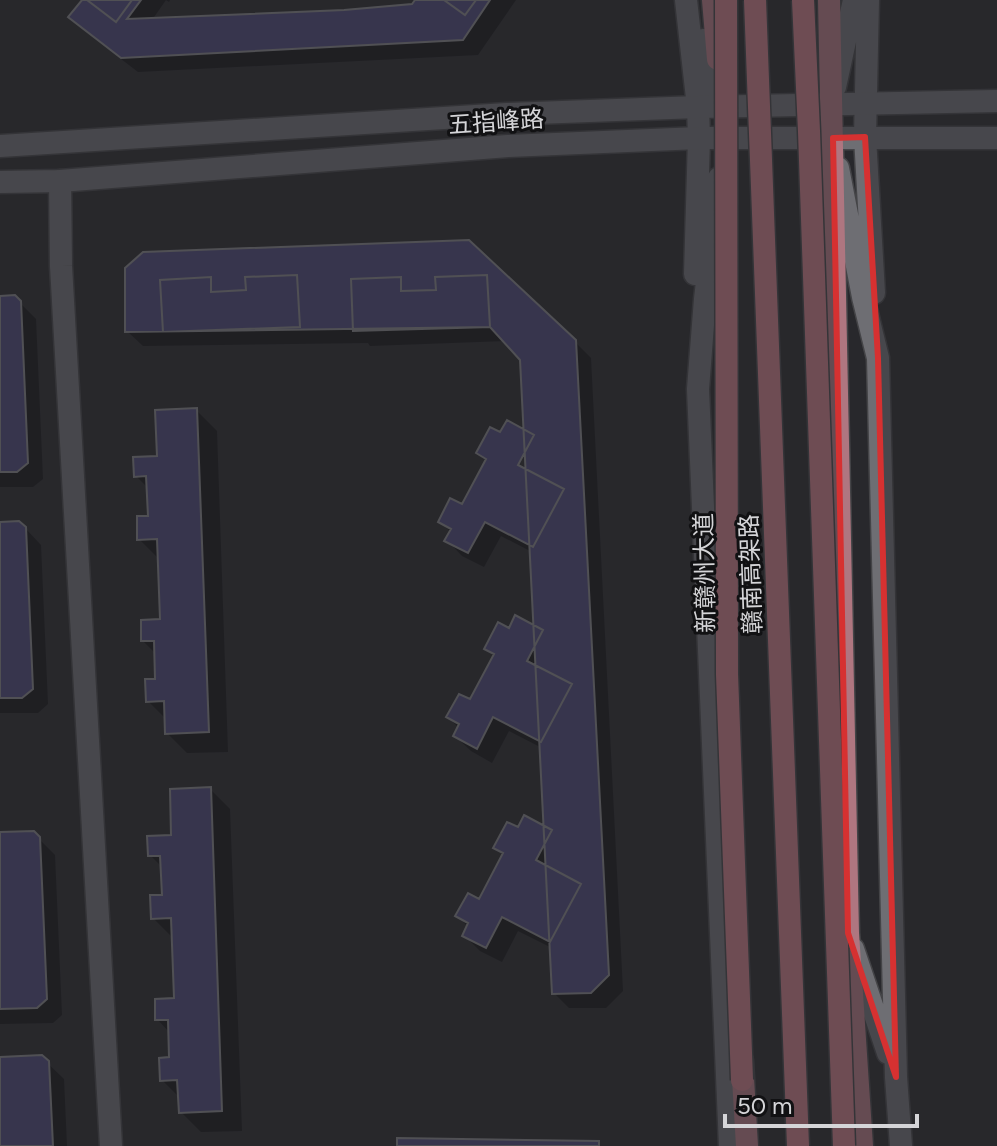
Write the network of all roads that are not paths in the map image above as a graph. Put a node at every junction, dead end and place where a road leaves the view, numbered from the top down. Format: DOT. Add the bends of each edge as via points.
graph roads {
  1 [pos="686,0"];
  2 [pos="692,0"];
  3 [pos="713,0"];
  4 [pos="726,0"];
  5 [pos="755,0"];
  6 [pos="803,0"];
  7 [pos="829,0"];
  8 [pos="854,0"];
  9 [pos="868,0"];
  10 [pos="997,101"];
  11 [pos="866,102"];
  12 [pos="831,103"];
  13 [pos="698,107"];
  14 [pos="722,107"];
  15 [pos="865,137"];
  16 [pos="699,138"];
  17 [pos="724,138"];
  18 [pos="833,138"];
  19 [pos="997,138"];
  20 [pos="0,146"];
  21 [pos="60,181"];
  22 [pos="0,182"];
  23 [pos="878,358"];
  24 [pos="698,389"];
  25 [pos="848,933"];
  26 [pos="896,1077"];
  27 [pos="742,1080"];
  28 [pos="111,1146"];
  29 [pos="730,1146"];
  30 [pos="747,1146"];
  31 [pos="798,1146"];
  32 [pos="844,1146"];
  33 [pos="862,1146"];
  34 [pos="901,1146"];
  1 -- 13 [label="street"];
  2 -- 14 [label="street"];
  3 -- 14 [label="main road, 新赣州大道"];
  4 -- 27 [label="highway, bridge" via="727,674"];
  5 -- 31 [label="highway, 赣南高架路, bridge"];
  6 -- 32 [label="highway, bridge"];
  7 -- 12 [label="main road"];
  8 -- 12 [label="street"];
  9 -- 11 [label="street"];
  10 -- 11 [label="street, 五指峰路"];
  11 -- 12 [label="street, 五指峰路"];
  11 -- 15 [label="street"];
  12 -- 14 [label="street, 五指峰路"];
  12 -- 18 [label="main road"];
  13 -- 14 [label="street, 五指峰路"];
  13 -- 16 [label="street"];
  13 -- 20 [label="street, 五指峰路"];
  14 -- 17 [label="main road, 新赣州大道"];
  15 -- 18 [label="street, 五指峰路"];
  15 -- 19 [label="street, 五指峰路"];
  15 -- 23 [label="street"];
  16 -- 17 [label="street, 五指峰路"];
  16 -- 21 [label="street, 五指峰路" via="508,146"];
  16 -- 24 [label="street" via="694,284"];
  17 -- 18 [label="street, 五指峰路"];
  17 -- 24 [label="street"];
  17 -- 27 [label="main road, 新赣州大道"];
  18 -- 23 [label="street"];
  18 -- 25 [label="main road"];
  21 -- 22 [label="street, 五指峰路"];
  21 -- 28 [label="street"];
  23 -- 26 [label="street"];
  24 -- 29 [label="street"];
  25 -- 26 [label="street"];
  25 -- 33 [label="main road"];
  26 -- 34 [label="street"];
  27 -- 30 [label="main road, 新赣州大道"];
}
